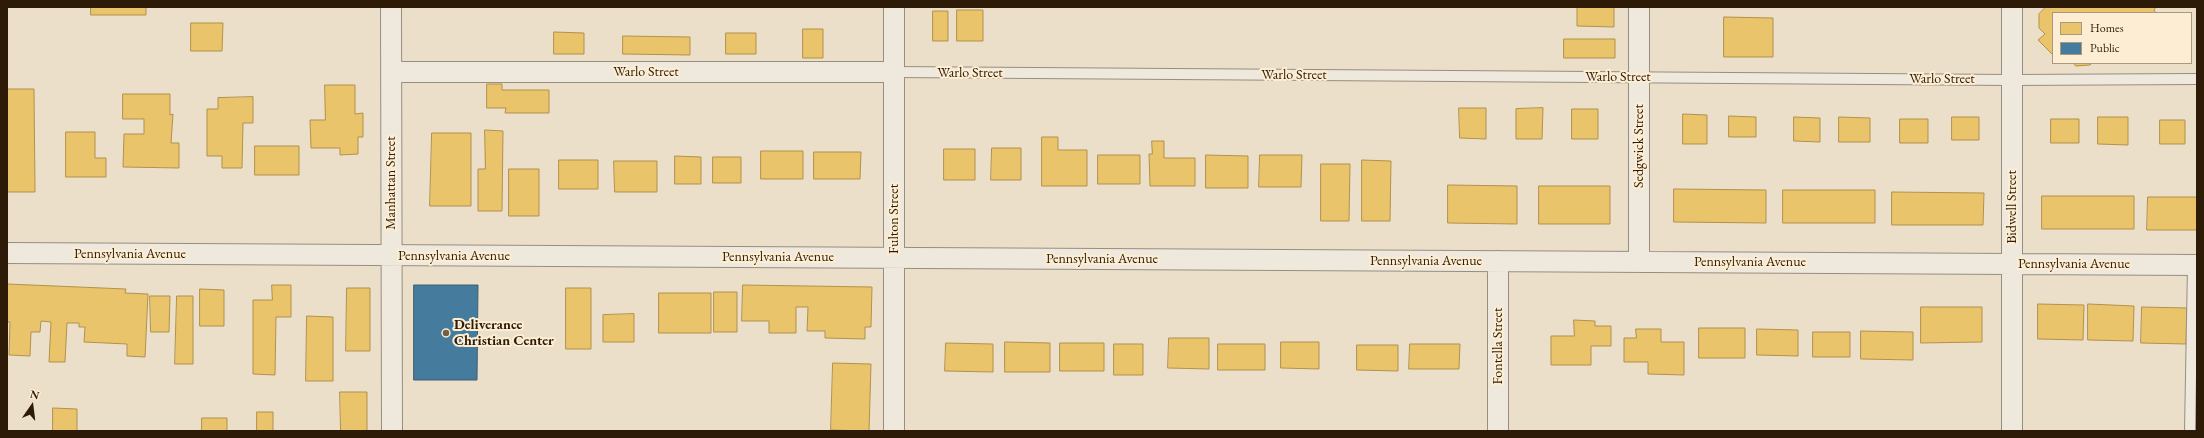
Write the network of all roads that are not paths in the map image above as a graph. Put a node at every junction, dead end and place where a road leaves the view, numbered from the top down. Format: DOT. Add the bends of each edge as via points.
graph roads {
  1 [pos="391,7"];
  2 [pos="894,7"];
  3 [pos="1639,7"];
  4 [pos="2012,7"];
  5 [pos="391,72"];
  6 [pos="894,72"];
  7 [pos="1639,77"];
  8 [pos="2197,79"];
  9 [pos="2012,80"];
  10 [pos="7,253"];
  11 [pos="392,255"];
  12 [pos="894,258"];
  13 [pos="1498,261"];
  14 [pos="1639,262"];
  15 [pos="2012,264"];
  16 [pos="2195,265"];
  17 [pos="392,431"];
  18 [pos="894,431"];
  19 [pos="1498,431"];
  20 [pos="2012,431"];
  21 [pos="2190,431"];
  1 -- 5 [label="street, Manhattan Street"];
  2 -- 6 [label="street, Fulton Street"];
  3 -- 7 [label="street, Sedgwick Street"];
  4 -- 9 [label="street, Bidwell Street"];
  5 -- 6 [label="street, Warlo Street"];
  5 -- 11 [label="street, Manhattan Street"];
  6 -- 7 [label="lane, Warlo Street"];
  6 -- 12 [label="street, Fulton Street"];
  7 -- 9 [label="lane, Warlo Street"];
  7 -- 14 [label="street, Sedgwick Street"];
  8 -- 9 [label="lane, Warlo Street"];
  9 -- 15 [label="street, Bidwell Street"];
  10 -- 11 [label="street, Pennsylvania Avenue"];
  11 -- 12 [label="street, Pennsylvania Avenue"];
  11 -- 17 [label="street, Manhattan Street"];
  12 -- 13 [label="street, Pennsylvania Avenue"];
  12 -- 18 [label="street, Fulton Street"];
  13 -- 14 [label="street, Pennsylvania Avenue"];
  13 -- 19 [label="street, Fontella Street"];
  14 -- 15 [label="street, Pennsylvania Avenue"];
  15 -- 16 [label="street, Pennsylvania Avenue"];
  15 -- 20 [label="street, Bidwell Street"];
  16 -- 21 [label="lane"];
}
